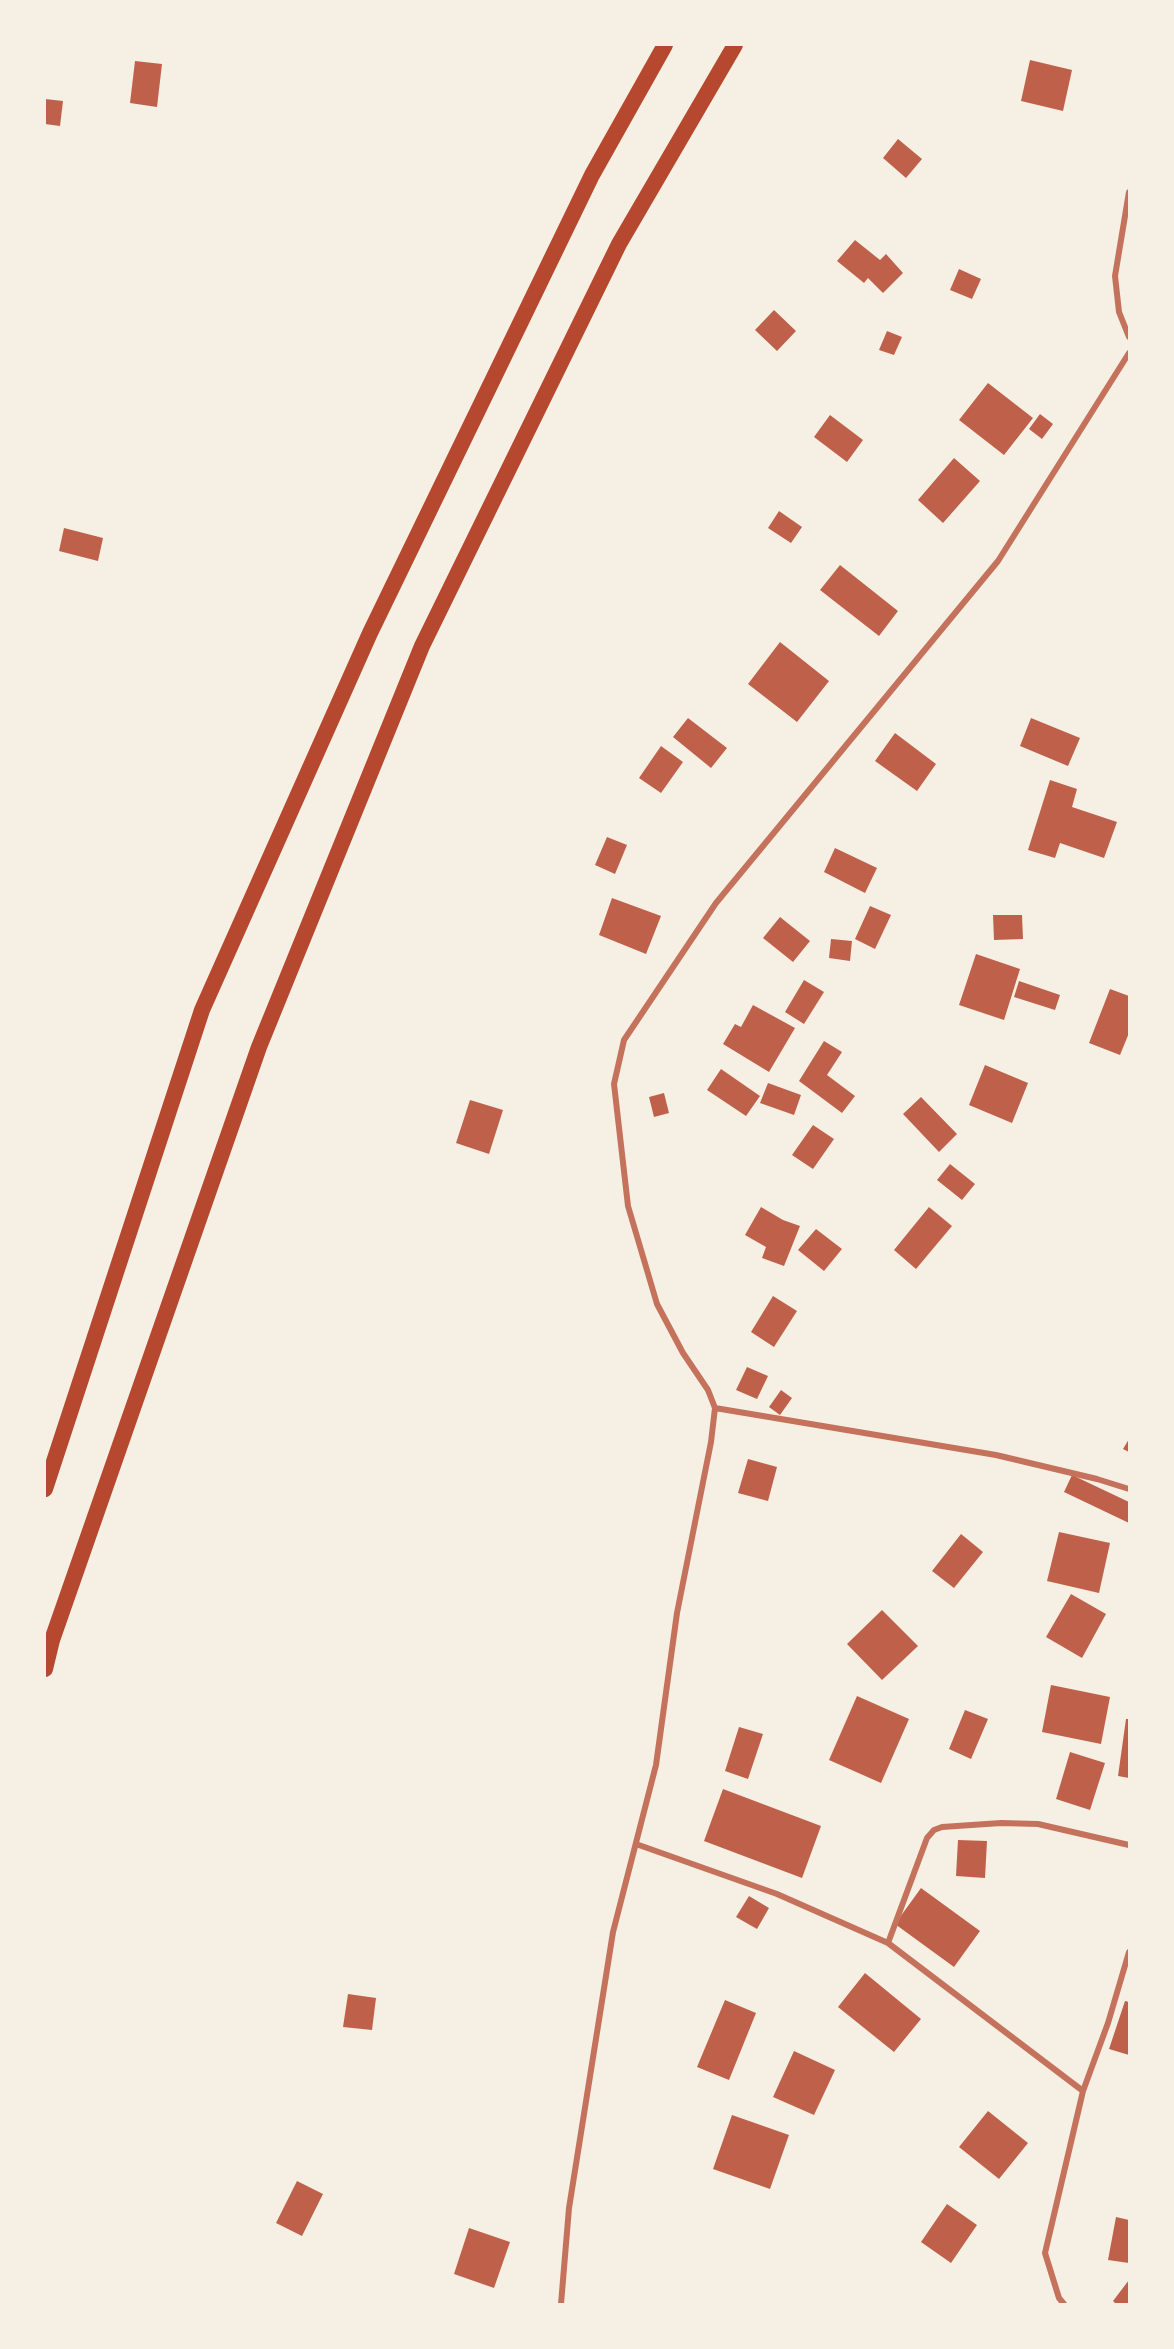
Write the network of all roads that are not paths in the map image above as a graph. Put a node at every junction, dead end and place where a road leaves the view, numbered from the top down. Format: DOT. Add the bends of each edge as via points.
graph roads {
  1 [pos="665,45"];
  2 [pos="735,45"];
  3 [pos="1129,192"];
  4 [pos="1129,337"];
  5 [pos="1129,353"];
  6 [pos="715,1408"];
  7 [pos="45,1489"];
  8 [pos="1129,1489"];
  9 [pos="45,1669"];
  10 [pos="636,1844"];
  11 [pos="1129,1845"];
  12 [pos="888,1943"];
  13 [pos="1129,1952"];
  14 [pos="1083,2091"];
  15 [pos="561,2304"];
  16 [pos="1064,2304"];
  1 -- 7 [label="highway" via="592,175 370,633 202,1010"];
  2 -- 9 [label="highway" via="619,243 422,646 259,1047"];
  3 -- 4 [label="street" via="1115,276 1119,312"];
  5 -- 6 [label="street" via="998,561 716,903 624,1040 614,1084 628,1206 657,1304"];
  6 -- 8 [label="street" via="996,1455"];
  6 -- 10 [label="street" via="677,1613 656,1765"];
  10 -- 12 [label="street" via="777,1894"];
  10 -- 15 [label="street" via="613,1932 569,2208"];
  11 -- 12 [label="street" via="1038,1824 1001,1823 934,1830 927,1838"];
  12 -- 14 [label="street"];
  13 -- 14 [label="street"];
  14 -- 16 [label="street" via="1045,2253"];
}
